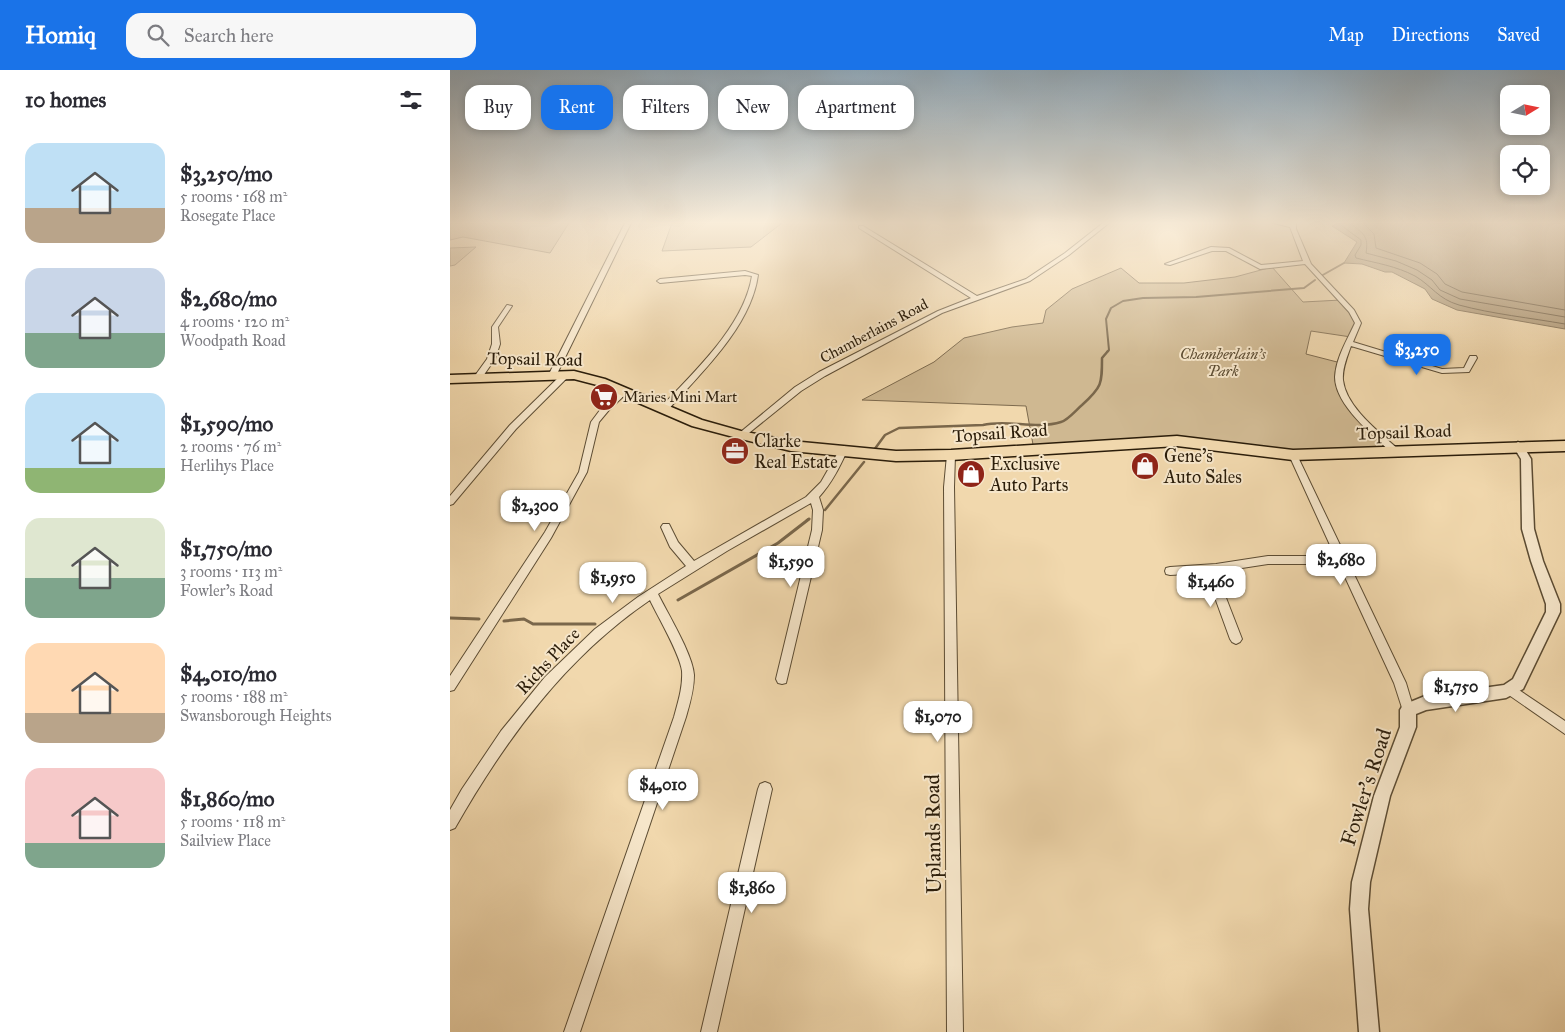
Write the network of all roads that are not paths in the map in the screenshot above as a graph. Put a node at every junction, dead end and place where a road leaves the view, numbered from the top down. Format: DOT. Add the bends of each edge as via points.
graph roads {
  1 [pos="606,268"];
  2 [pos="926,268"];
  3 [pos="1046,268"];
  4 [pos="1312,268"];
  5 [pos="660,281"];
  6 [pos="977,299"];
  7 [pos="509,306"];
  8 [pos="1348,343"];
  9 [pos="1473,358"];
  10 [pos="566,375"];
  11 [pos="552,376"];
  12 [pos="478,377"];
  13 [pos="450,379"];
  14 [pos="625,391"];
  15 [pos="663,410"];
  16 [pos="741,435"];
  17 [pos="1518,446"];
  18 [pos="1565,446"];
  19 [pos="844,449"];
  20 [pos="1395,451"];
  21 [pos="950,455"];
  22 [pos="1293,455"];
  23 [pos="814,496"];
  24 [pos="450,502"];
  25 [pos="666,527"];
  26 [pos="1342,560"];
  27 [pos="694,568"];
  28 [pos="1210,569"];
  29 [pos="1170,571"];
  30 [pos="652,593"];
  31 [pos="1236,639"];
  32 [pos="782,679"];
  33 [pos="450,686"];
  34 [pos="1510,689"];
  35 [pos="1408,710"];
  36 [pos="1565,728"];
  37 [pos="765,790"];
  38 [pos="450,823"];
  39 [pos="572,1032"];
  40 [pos="709,1032"];
  41 [pos="955,1032"];
  42 [pos="1369,1032"];
  1 -- 11 [label="street"];
  2 -- 6 [label="street"];
  3 -- 6 [label="street, Chamberlains Road" via="1028,280"];
  4 -- 8 [label="street" via="1352,311 1358,323"];
  5 -- 15 [label="street" via="745,273 755,276 748,302 721,344"];
  6 -- 16 [label="street, Chamberlains Road" via="933,316 822,374"];
  7 -- 12 [label="street" via="495,327 496,344 491,359"];
  8 -- 9 [label="street" via="1442,371 1466,370"];
  8 -- 20 [label="street" via="1338,381 1347,402"];
  10 -- 11 [label="main road, Topsail Road"];
  10 -- 14 [label="main road, Topsail Road"];
  10 -- 24 [label="street" via="514,427"];
  11 -- 12 [label="main road, Topsail Road"];
  12 -- 13 [label="main road, Topsail Road"];
  14 -- 15 [label="main road, Topsail Road"];
  14 -- 33 [label="street" via="595,422 583,472 548,535"];
  15 -- 16 [label="main road, Topsail Road"];
  16 -- 19 [label="main road, Topsail Road" via="791,446"];
  17 -- 18 [label="main road, Topsail Road"];
  17 -- 20 [label="main road, Topsail Road"];
  17 -- 34 [label="street" via="1526,459 1528,529 1554,609 1522,678"];
  19 -- 21 [label="main road, Topsail Road" via="896,456"];
  19 -- 23 [label="street, Richs Place"];
  20 -- 22 [label="main road, Topsail Road"];
  21 -- 22 [label="main road, Topsail Road" via="1177,441"];
  21 -- 41 [label="street, Uplands Road"];
  22 -- 26 [label="street"];
  23 -- 27 [label="street, Richs Place"];
  23 -- 32 [label="street" via="819,515 815,542"];
  25 -- 27 [label="street" via="674,544"];
  26 -- 28 [label="street" via="1268,560"];
  26 -- 35 [label="street" via="1400,683"];
  27 -- 30 [label="street, Richs Place"];
  28 -- 29 [label="street"];
  28 -- 31 [label="street"];
  30 -- 38 [label="street, Richs Place" via="600,631 551,681 494,752"];
  30 -- 39 [label="street" via="686,662 687,687 680,718"];
  34 -- 35 [label="street, Fowler's Road" via="1425,703"];
  34 -- 36 [label="street"];
  35 -- 42 [label="street, Fowler's Road" via="1408,727 1382,796 1360,882 1359,909"];
  37 -- 40 [label="street"];
}
